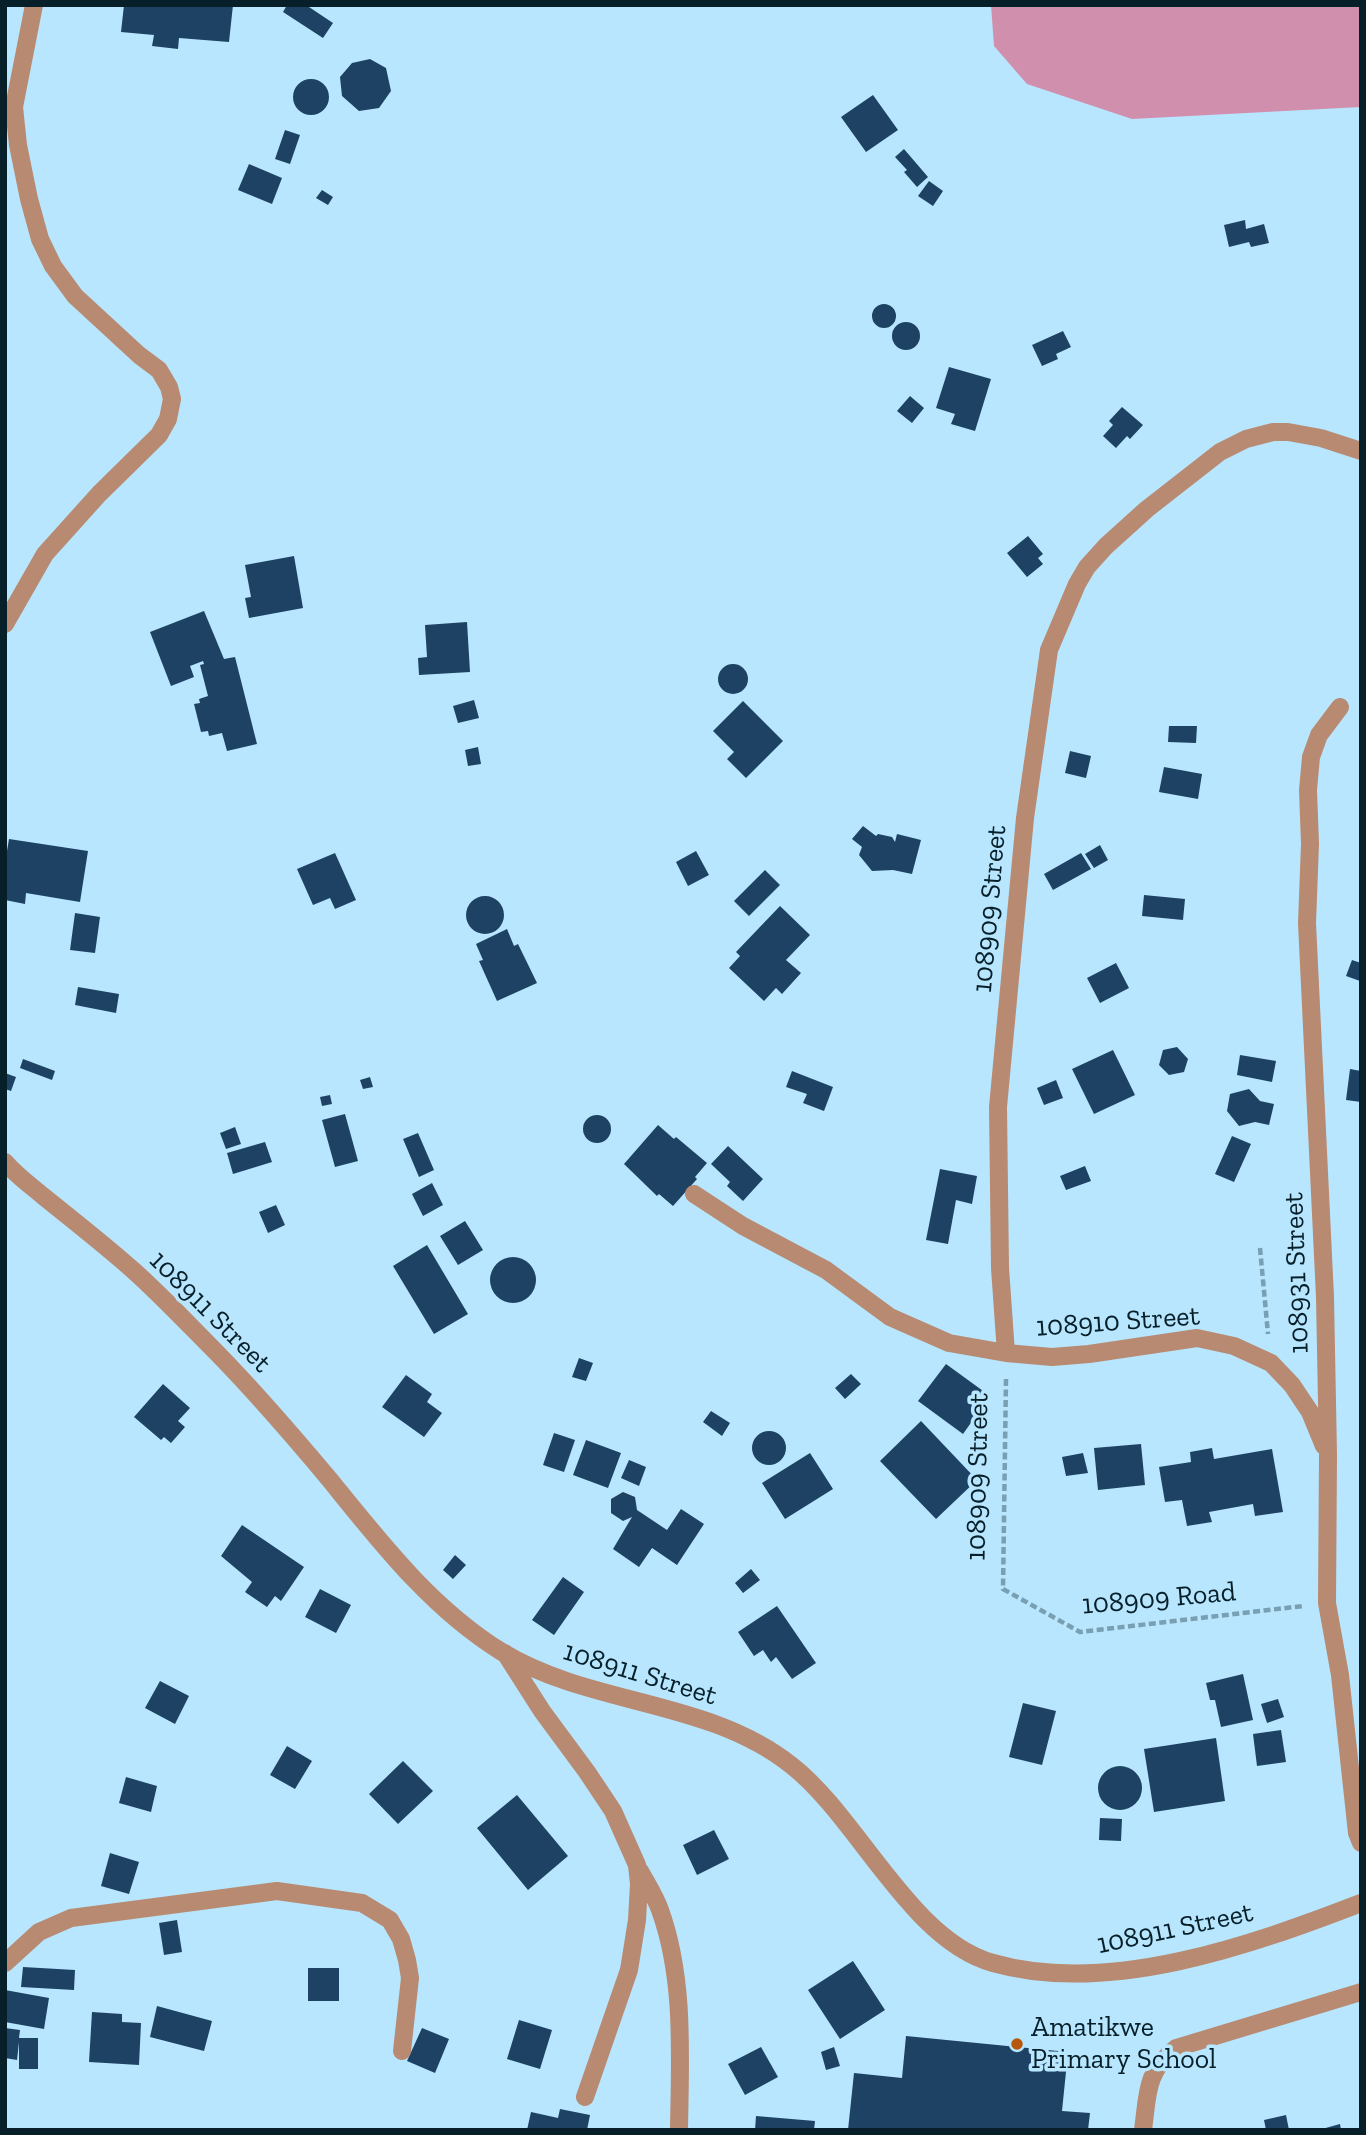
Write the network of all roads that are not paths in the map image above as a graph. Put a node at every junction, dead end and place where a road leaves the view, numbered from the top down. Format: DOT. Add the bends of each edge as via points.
graph roads {
  1 [pos="34,5"];
  2 [pos="1361,451"];
  3 [pos="5,624"];
  4 [pos="1340,707"];
  5 [pos="5,1163"];
  6 [pos="694,1194"];
  7 [pos="1006,1353"];
  8 [pos="1328,1455"];
  9 [pos="505,1653"];
  10 [pos="1361,1843"];
  11 [pos="637,1865"];
  12 [pos="1361,1903"];
  13 [pos="5,1963"];
  14 [pos="1361,1992"];
  15 [pos="402,2051"];
  16 [pos="585,2096"];
  17 [pos="679,2130"];
  18 [pos="1143,2130"];
  1 -- 3 [label="street" via="14,107 20,159 40,239 75,296 159,370 172,399 159,435 45,554"];
  2 -- 7 [label="street, 108909 Street" via="1321,438 1273,432 1220,452 1105,546 1077,584 1049,650 1025,818 998,1107"];
  4 -- 8 [label="street, 108931 Street" via="1319,736 1311,757 1308,790 1307,923"];
  5 -- 9 [label="street, 108911 Street" via="136,1272 295,1438 393,1556 452,1614"];
  6 -- 7 [label="street, 108910 Street" via="826,1270 890,1317 949,1343"];
  7 -- 8 [label="street, 108910 Street" via="1064,1356 1197,1338 1234,1346 1271,1363 1292,1385 1310,1412"];
  8 -- 10 [label="street, 108931 Street" via="1327,1603"];
  9 -- 11 [label="street" via="613,1811"];
  9 -- 12 [label="street, 108911 Street" via="583,1686 724,1728 783,1759 834,1807 923,1917 952,1942 988,1962 1037,1973 1115,1973 1208,1954"];
  11 -- 16 [label="street" via="637,1920 629,1970"];
  11 -- 17 [label="street" via="659,1907 675,1975"];
  13 -- 15 [label="street" via="39,1932 71,1918 277,1891 362,1903 390,1920 407,1960 410,1978"];
  14 -- 18 [label="street" via="1176,2048 1153,2073"];
}
